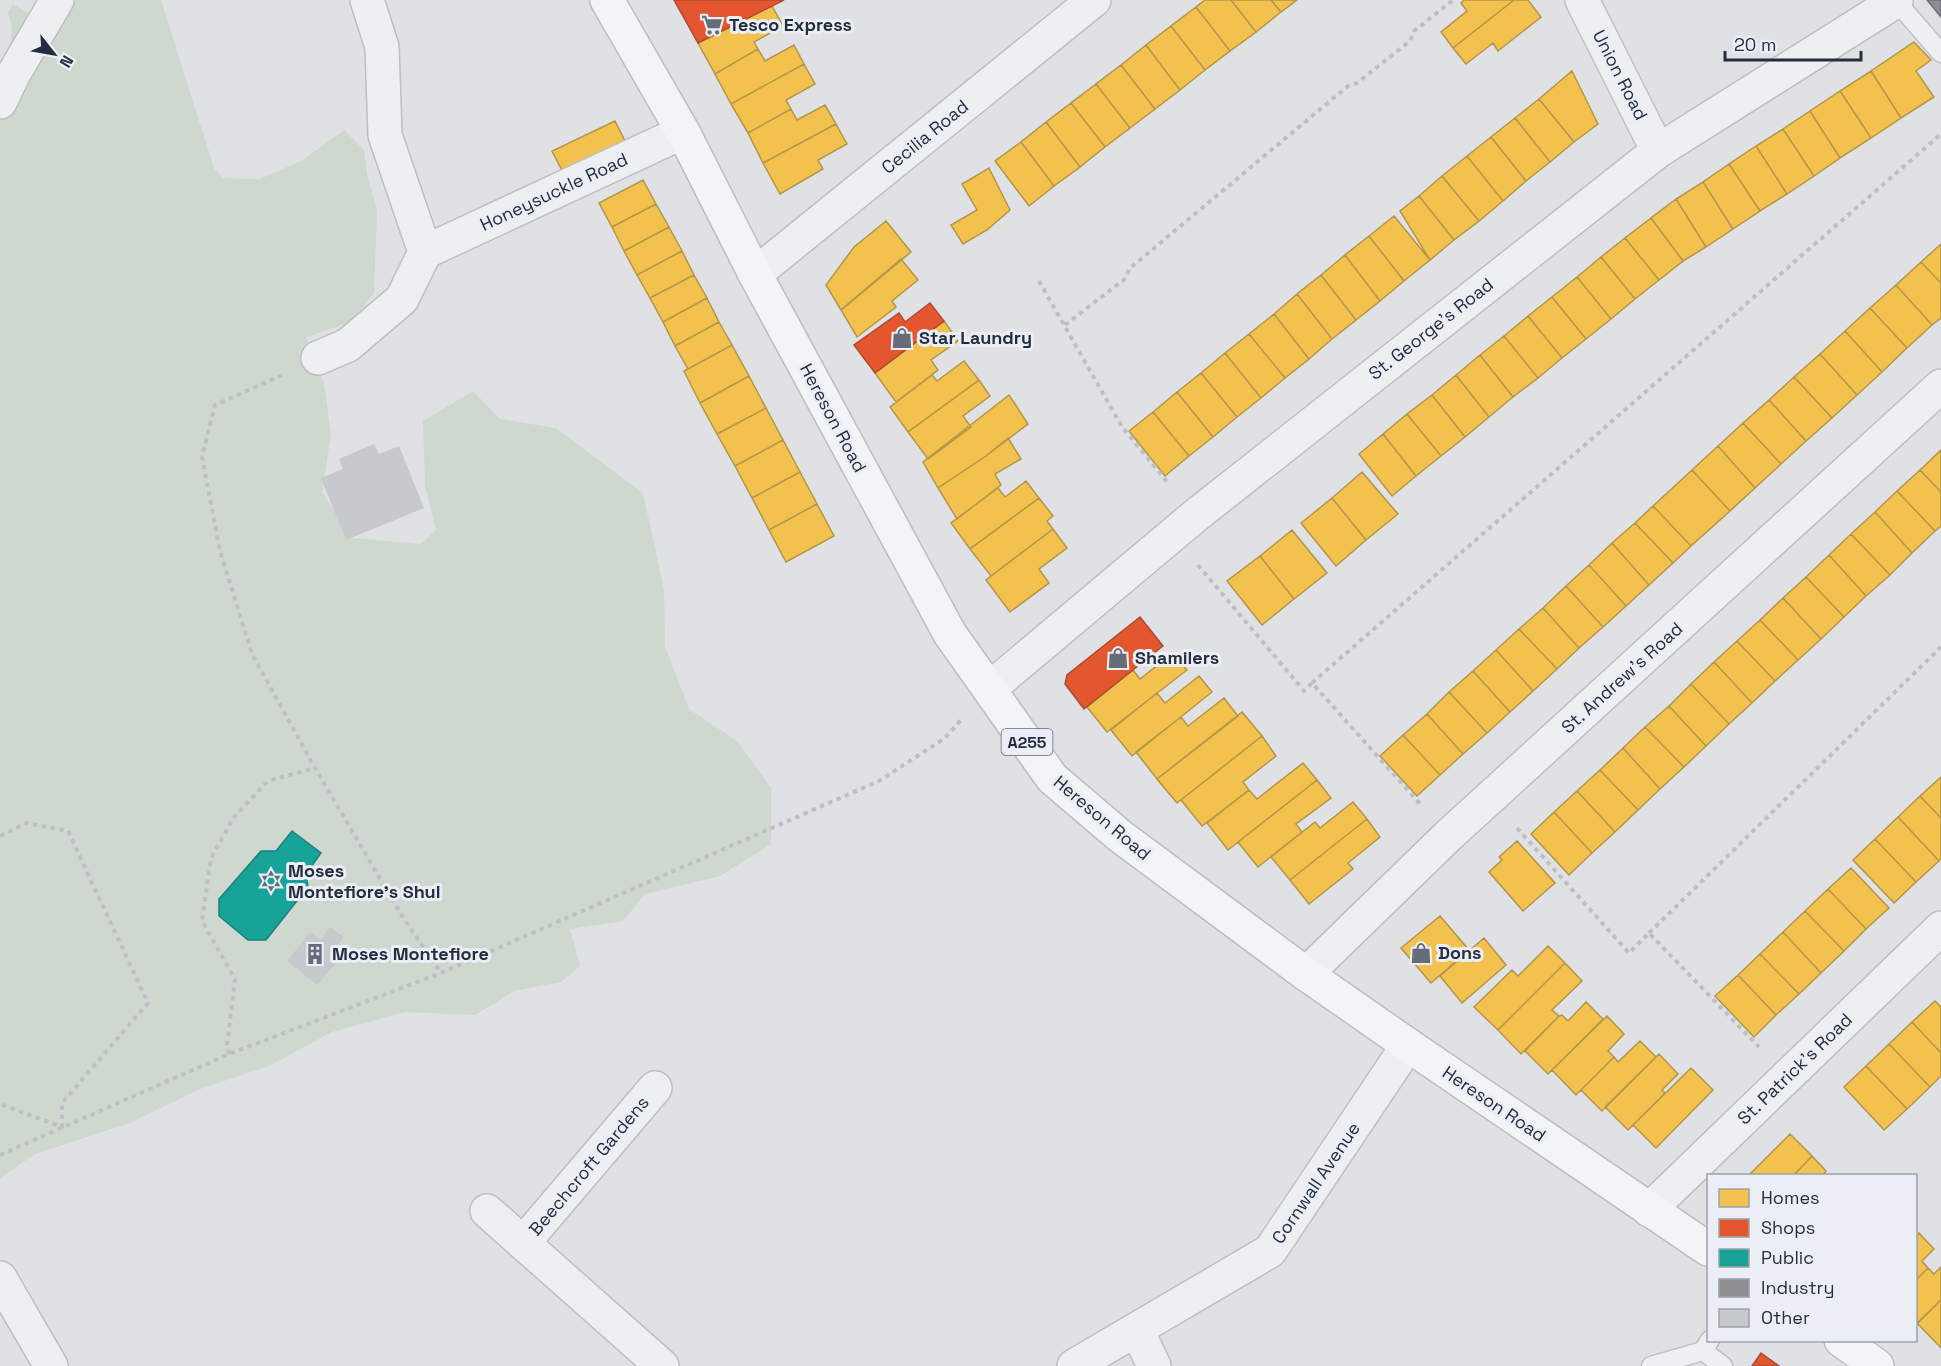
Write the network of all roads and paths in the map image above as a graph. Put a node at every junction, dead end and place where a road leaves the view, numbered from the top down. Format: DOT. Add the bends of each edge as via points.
graph roads {
  1 [pos="57,0"];
  2 [pos="367,0"];
  3 [pos="608,0"];
  4 [pos="1095,0"];
  5 [pos="1453,0"];
  6 [pos="1582,0"];
  7 [pos="1896,1"];
  8 [pos="1941,53"];
  9 [pos="0,102"];
  10 [pos="683,132"];
  11 [pos="1941,134"];
  12 [pos="1658,151"];
  13 [pos="425,252"];
  14 [pos="755,274"];
  15 [pos="1039,281"];
  16 [pos="1065,325"];
  17 [pos="318,358"];
  18 [pos="1941,386"];
  19 [pos="1184,525"];
  20 [pos="1941,647"];
  21 [pos="1312,683"];
  22 [pos="989,689"];
  23 [pos="315,768"];
  24 [pos="1490,798"];
  25 [pos="0,836"];
  26 [pos="1448,836"];
  27 [pos="1941,928"];
  28 [pos="1649,933"];
  29 [pos="441,973"];
  30 [pos="1306,974"];
  31 [pos="1408,1045"];
  32 [pos="229,1054"];
  33 [pos="1787,1076"];
  34 [pos="655,1088"];
  35 [pos="0,1104"];
  36 [pos="62,1128"];
  37 [pos="0,1155"];
  38 [pos="1649,1210"];
  39 [pos="487,1211"];
  40 [pos="523,1243"];
  41 [pos="1707,1248"];
  42 [pos="0,1278"];
  43 [pos="1137,1330"];
  44 [pos="1842,1342"];
  45 [pos="1707,1346"];
  46 [pos="51,1366"];
  47 [pos="662,1366"];
  48 [pos="1074,1366"];
  49 [pos="1154,1366"];
  50 [pos="1651,1366"];
  51 [pos="1723,1366"];
  52 [pos="1877,1366"];
  1 -- 9 [label="street"];
  2 -- 13 [label="street" via="382,47 385,135"];
  3 -- 10 [label="main road, Hereson Road / A255"];
  4 -- 14 [label="street, Cecilia Road"];
  5 -- 16 [label="path" via="1414,31 1410,41 1358,84 1339,94 1129,268 1126,278"];
  6 -- 12 [label="street, Union Road"];
  7 -- 8 [label="lane"];
  7 -- 12 [label="street, St. George's Road"];
  10 -- 13 [label="street, Honeysuckle Road"];
  10 -- 14 [label="main road, Hereson Road / A255"];
  11 -- 21 [label="path"];
  12 -- 19 [label="street, St. George's Road"];
  13 -- 17 [label="street" via="402,299 348,345"];
  14 -- 22 [label="main road, Hereson Road / A255" via="950,634"];
  15 -- 16 [label="path"];
  16 -- 19 [label="path"];
  17 -- 23 [label="path" via="215,405 202,457 220,551 252,654"];
  18 -- 24 [label="street, St. Andrew's Road"];
  19 -- 21 [label="path" via="1304,691"];
  19 -- 22 [label="street, St. George's Road"];
  20 -- 28 [label="path"];
  21 -- 26 [label="path"];
  22 -- 29 [label="path" via="945,738 879,781"];
  22 -- 30 [label="main road, Hereson Road / A255" via="1052,778 1120,836"];
  23 -- 29 [label="path" via="402,916"];
  23 -- 32 [label="path" via="268,781 234,818 211,858 202,921 235,978 226,1045"];
  24 -- 26 [label="street, St. Andrew's Road"];
  24 -- 28 [label="path" via="1629,953"];
  25 -- 36 [label="path" via="26,823 68,831 148,1003 62,1102"];
  26 -- 30 [label="street, St. Andrew's Road"];
  27 -- 33 [label="street, St. Patrick's Road"];
  28 -- 33 [label="path"];
  29 -- 32 [label="path"];
  30 -- 31 [label="main road, Hereson Road / A255"];
  31 -- 38 [label="main road, Hereson Road / A255"];
  31 -- 43 [label="street, Cornwall Avenue" via="1270,1251"];
  32 -- 36 [label="path"];
  33 -- 38 [label="street, St. Patrick's Road"];
  34 -- 40 [label="street, Beechcroft Gardens"];
  35 -- 36 [label="path"];
  36 -- 37 [label="path"];
  38 -- 41 [label="main road, Hereson Road / A255"];
  39 -- 40 [label="street, Beechcroft Gardens"];
  40 -- 47 [label="street, Beechcroft Gardens"];
  42 -- 46 [label="street"];
  43 -- 48 [label="street, Cornwall Avenue"];
  43 -- 49 [label="street"];
  44 -- 52 [label="main road"];
  45 -- 50 [label="lane"];
  45 -- 51 [label="lane"];
}
